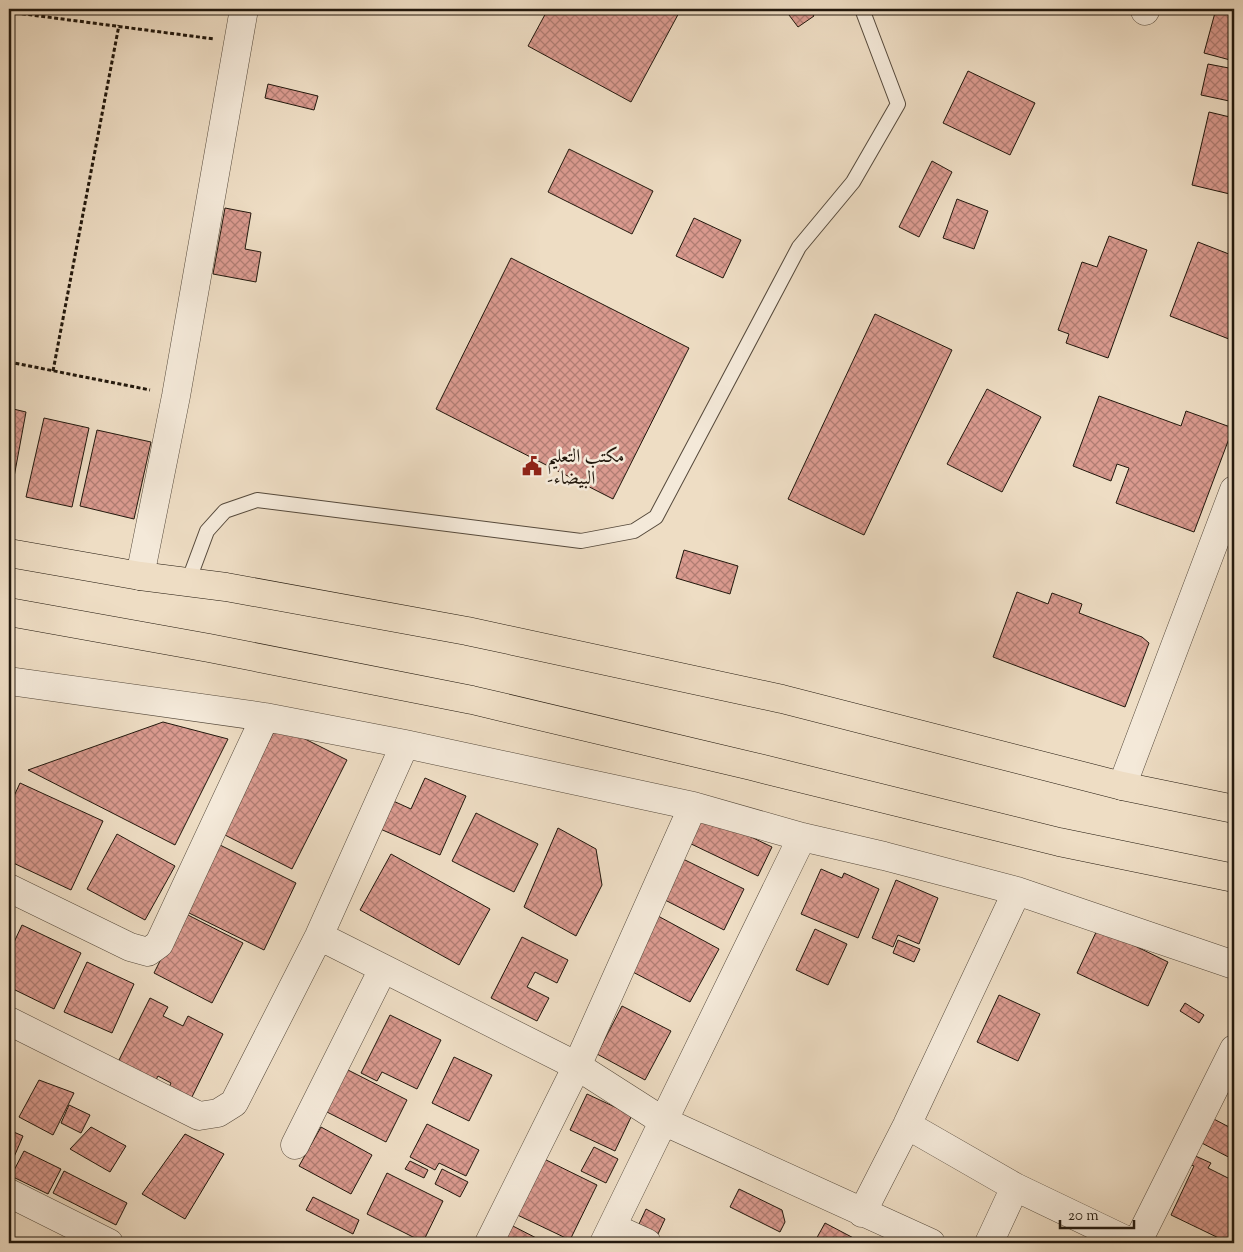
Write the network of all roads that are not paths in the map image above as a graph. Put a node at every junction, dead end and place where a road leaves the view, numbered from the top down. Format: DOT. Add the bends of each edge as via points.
graph roads {
  1 [pos="244,9"];
  2 [pos="862,9"];
  3 [pos="1234,490"];
  4 [pos="9,553"];
  5 [pos="140,576"];
  6 [pos="188,582"];
  7 [pos="9,612"];
  8 [pos="9,681"];
  9 [pos="265,717"];
  10 [pos="405,744"];
  11 [pos="1122,786"];
  12 [pos="692,806"];
  13 [pos="1234,809"];
  14 [pos="802,837"];
  15 [pos="1234,878"];
  16 [pos="9,888"];
  17 [pos="1017,891"];
  18 [pos="319,936"];
  19 [pos="1234,965"];
  20 [pos="384,969"];
  21 [pos="9,1021"];
  22 [pos="1234,1049"];
  23 [pos="577,1066"];
  24 [pos="663,1121"];
  25 [pos="906,1125"];
  26 [pos="295,1145"];
  27 [pos="1015,1187"];
  28 [pos="9,1193"];
  29 [pos="862,1213"];
  30 [pos="608,1235"];
  31 [pos="109,1243"];
  32 [pos="489,1243"];
  33 [pos="647,1243"];
  34 [pos="931,1243"];
  35 [pos="989,1243"];
  36 [pos="1132,1243"];
  37 [pos="1137,1243"];
  1 -- 5 [label="street" via="176,396"];
  2 -- 6 [label="lane" via="898,104 853,182 799,247 656,516 634,531 580,541 257,500 224,511 207,530"];
  3 -- 11 [label="street"];
  4 -- 5 [label="highway"];
  5 -- 6 [label="highway"];
  6 -- 11 [label="highway" via="467,631 782,699"];
  7 -- 15 [label="highway" via="472,700 1059,842"];
  8 -- 9 [label="street"];
  9 -- 10 [label="street"];
  9 -- 16 [label="street" via="158,944 148,952 130,947"];
  10 -- 12 [label="street"];
  10 -- 18 [label="street"];
  11 -- 13 [label="highway"];
  12 -- 14 [label="street"];
  12 -- 23 [label="street"];
  14 -- 17 [label="street"];
  14 -- 24 [label="street"];
  17 -- 19 [label="street"];
  17 -- 25 [label="street"];
  18 -- 20 [label="street"];
  18 -- 21 [label="street" via="234,1103 218,1113 199,1116"];
  20 -- 23 [label="street"];
  20 -- 26 [label="street"];
  22 -- 37 [label="street"];
  23 -- 24 [label="street"];
  23 -- 32 [label="street"];
  24 -- 29 [label="street"];
  24 -- 30 [label="street"];
  25 -- 27 [label="street"];
  25 -- 29 [label="street"];
  27 -- 35 [label="street"];
  27 -- 36 [label="street"];
  28 -- 31 [label="street"];
  29 -- 34 [label="street"];
  30 -- 33 [label="street"];
}
